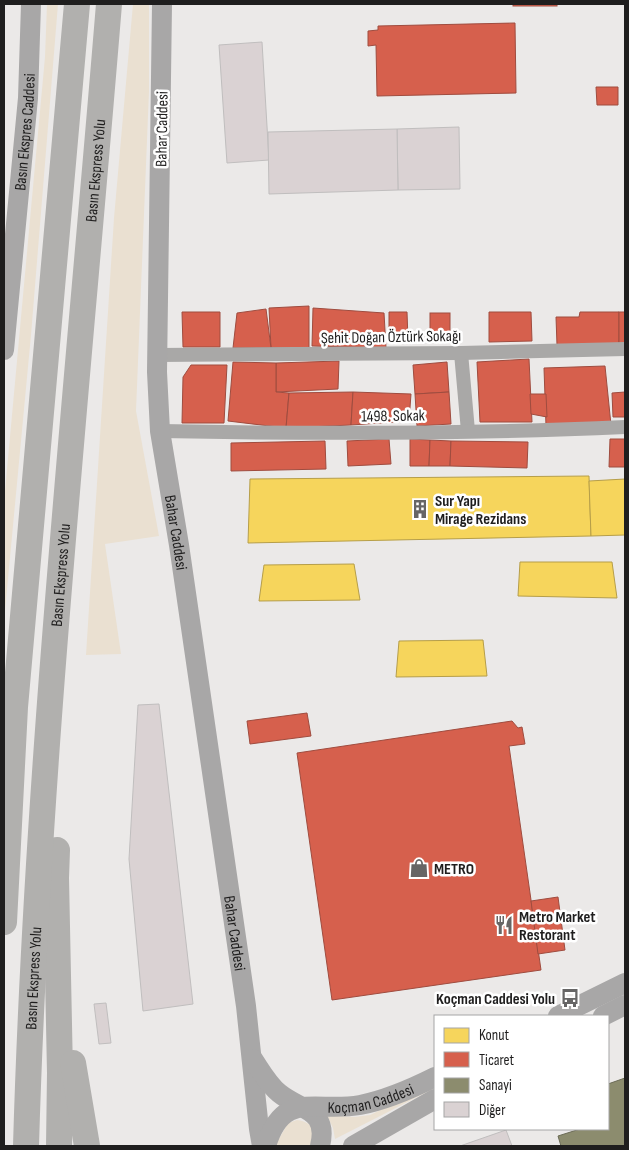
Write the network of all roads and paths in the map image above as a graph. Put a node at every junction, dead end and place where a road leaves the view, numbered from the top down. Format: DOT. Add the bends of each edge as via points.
graph roads {
  1 [pos="31,4"];
  2 [pos="76,4"];
  3 [pos="109,4"];
  4 [pos="162,4"];
  5 [pos="625,349"];
  6 [pos="4,350"];
  7 [pos="462,353"];
  8 [pos="157,355"];
  9 [pos="625,427"];
  10 [pos="160,431"];
  11 [pos="468,431"];
  12 [pos="52,663"];
  13 [pos="15,707"];
  14 [pos="4,737"];
  15 [pos="4,922"];
  16 [pos="59,970"];
  17 [pos="625,983"];
  18 [pos="625,1006"];
  19 [pos="560,1015"];
  20 [pos="605,1015"];
  21 [pos="252,1057"];
  22 [pos="434,1077"];
  23 [pos="434,1100"];
  24 [pos="304,1107"];
  25 [pos="26,1146"];
  26 [pos="59,1146"];
  27 [pos="87,1146"];
  28 [pos="264,1146"];
  29 [pos="320,1146"];
  30 [pos="353,1146"];
  1 -- 6 [label="main road, Basın Ekspres Caddesi" via="28,98"];
  2 -- 13 [label="highway, Basın Ekspress Yolu"];
  3 -- 12 [label="highway, Basın Ekspress Yolu"];
  4 -- 8 [label="main road, Bahar Caddesi"];
  5 -- 7 [label="street, Şehit Doğan Öztürk Sokağı"];
  7 -- 8 [label="street, Şehit Doğan Öztürk Sokağı"];
  7 -- 11 [label="street"];
  8 -- 10 [label="main road, Bahar Caddesi"];
  9 -- 11 [label="street, 1498. Sokak"];
  10 -- 11 [label="street, 1498. Sokak" via="286,434"];
  10 -- 21 [label="main road, Bahar Caddesi"];
  12 -- 16 [label="highway" via="59,704 60,739 56,878"];
  12 -- 25 [label="highway, Basın Ekspress Yolu" via="39,851"];
  13 -- 14 [label="highway"];
  13 -- 15 [label="highway, Basın Ekspress Yolu"];
  16 -- 26 [label="highway"];
  16 -- 27 [label="highway"];
  17 -- 19 [label="main road"];
  18 -- 20 [label="main road"];
  21 -- 24 [label="main road" via="278,1092"];
  21 -- 28 [label="main road, Bahar Caddesi" via="259,1129"];
  22 -- 24 [label="main road, Koçman Caddesi" via="378,1101 357,1106"];
  23 -- 30 [label="main road, Koçman Caddesi"];
  24 -- 28 [label="main road" via="286,1112 278,1119"];
  24 -- 29 [label="main road" via="313,1112 322,1127"];
}
